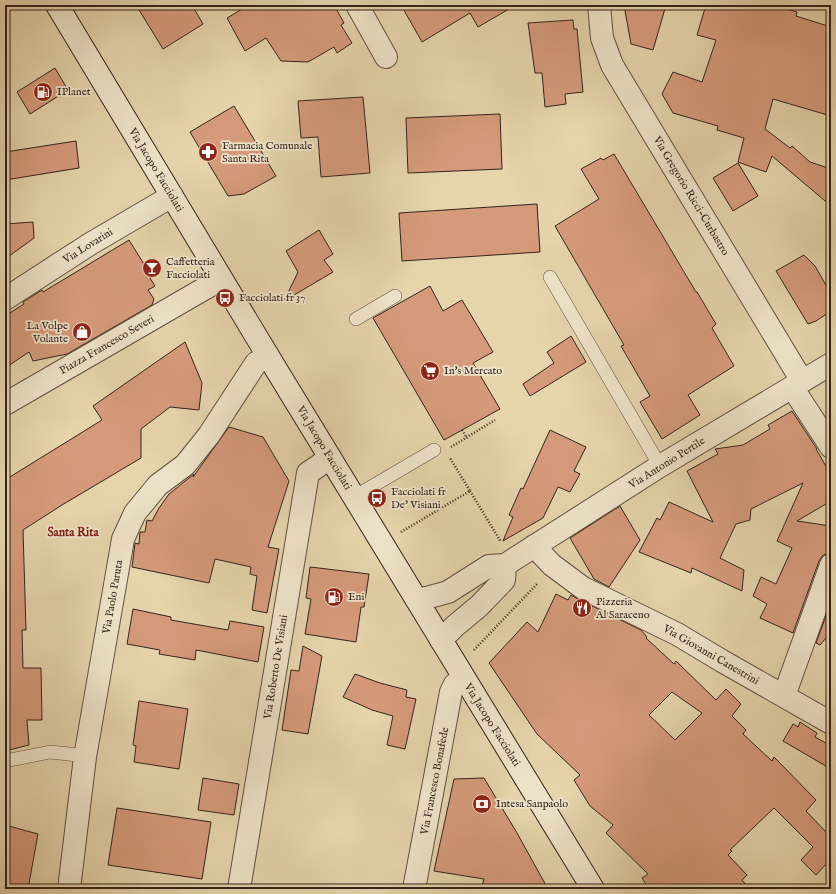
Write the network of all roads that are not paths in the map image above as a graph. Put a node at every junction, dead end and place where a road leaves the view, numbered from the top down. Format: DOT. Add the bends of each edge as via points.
graph roads {
  1 [pos="57,5"];
  2 [pos="357,5"];
  3 [pos="599,5"];
  4 [pos="386,58"];
  5 [pos="172,196"];
  6 [pos="550,277"];
  7 [pos="209,286"];
  8 [pos="395,296"];
  9 [pos="5,299"];
  10 [pos="356,320"];
  11 [pos="268,356"];
  12 [pos="831,364"];
  13 [pos="797,384"];
  14 [pos="5,404"];
  15 [pos="831,447"];
  16 [pos="440,450"];
  17 [pos="330,458"];
  18 [pos="660,466"];
  19 [pos="354,498"];
  20 [pos="534,546"];
  21 [pos="505,556"];
  22 [pos="831,565"];
  23 [pos="448,592"];
  24 [pos="417,600"];
  25 [pos="428,618"];
  26 [pos="442,640"];
  27 [pos="463,678"];
  28 [pos="784,696"];
  29 [pos="831,723"];
  30 [pos="78,755"];
  31 [pos="5,761"];
  32 [pos="69,889"];
  33 [pos="239,889"];
  34 [pos="414,889"];
  35 [pos="593,889"];
  1 -- 5 [label="street, Via Jacopo Facciolati"];
  2 -- 4 [label="street"];
  3 -- 13 [label="street, Via Gregorio Ricci-Curbastro" via="602,38 612,65"];
  5 -- 9 [label="street, Via Lovarini" via="90,244"];
  5 -- 11 [label="street, Via Jacopo Facciolati"];
  6 -- 18 [label="lane"];
  7 -- 14 [label="street, Piazza Francesco Severi"];
  8 -- 10 [label="lane"];
  11 -- 17 [label="street, Via Jacopo Facciolati"];
  11 -- 32 [label="street, Via Paolo Paruta" via="256,363 209,435 185,465 158,485 135,513 123,539 85,756"];
  12 -- 13 [label="street, Via Antonio Pertile"];
  13 -- 15 [label="street, Via Gregorio Ricci-Curbastro"];
  13 -- 18 [label="street, Via Antonio Pertile"];
  16 -- 19 [label="lane"];
  17 -- 19 [label="street, Via Jacopo Facciolati"];
  17 -- 33 [label="street, Via Roberto De Visiani" via="308,473"];
  18 -- 20 [label="street, Via Antonio Pertile"];
  19 -- 24 [label="street, Via Jacopo Facciolati"];
  20 -- 21 [label="street, Via Antonio Pertile"];
  20 -- 28 [label="street, Via Giovanni Canestrini" via="552,565 583,588 677,634"];
  21 -- 23 [label="street, Via Antonio Pertile"];
  21 -- 26 [label="street" via="504,580"];
  22 -- 28 [label="street"];
  23 -- 24 [label="street, Via Antonio Pertile"];
  23 -- 25 [label="street, Via Antonio Pertile"];
  24 -- 25 [label="street, Via Jacopo Facciolati"];
  25 -- 26 [label="street, Via Jacopo Facciolati"];
  26 -- 27 [label="street, Via Jacopo Facciolati"];
  27 -- 34 [label="street, Via Francesco Bonafede" via="454,684 451,692"];
  27 -- 35 [label="street, Via Jacopo Facciolati"];
  28 -- 29 [label="street, Via Giovanni Canestrini"];
  30 -- 31 [label="lane" via="50,752"];
}
